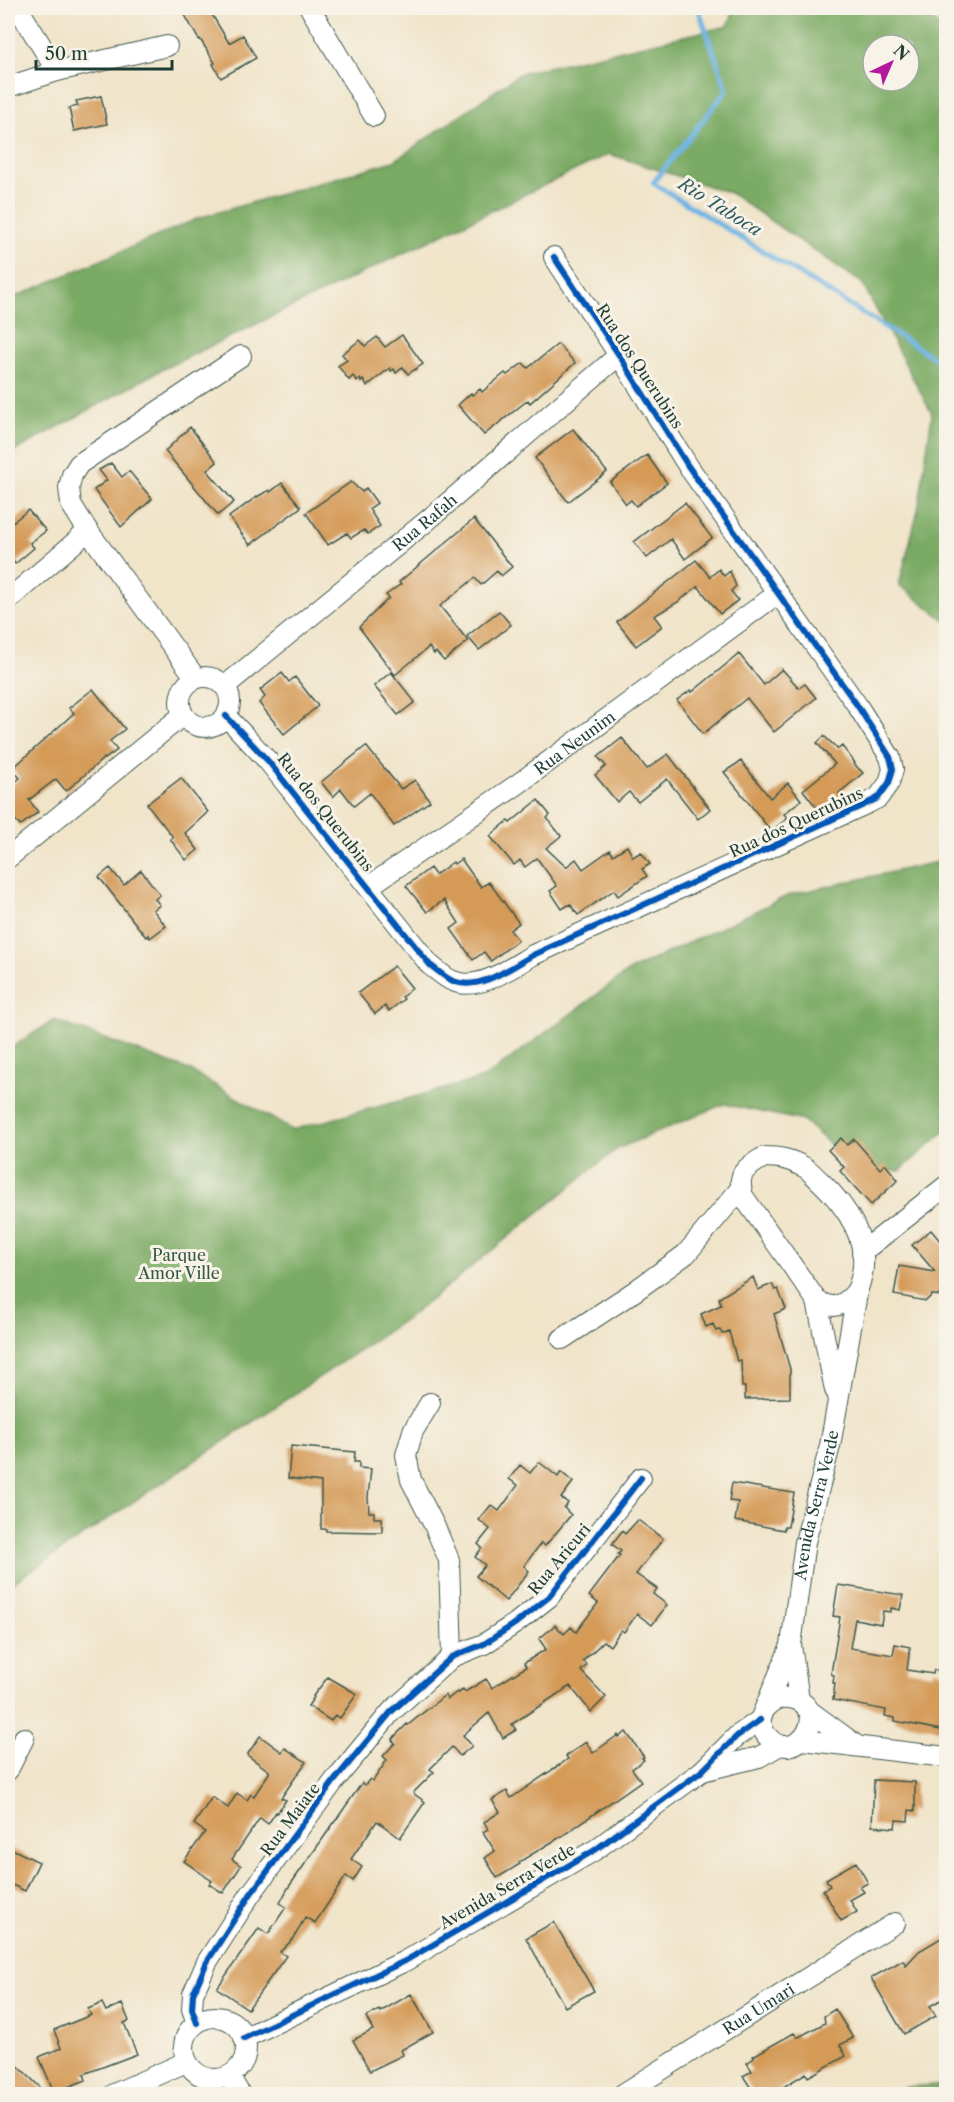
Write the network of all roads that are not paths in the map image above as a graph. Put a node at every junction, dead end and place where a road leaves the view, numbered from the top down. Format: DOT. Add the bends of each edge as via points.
graph roads {
  1 [pos="18,8"];
  2 [pos="310,8"];
  3 [pos="167,46"];
  4 [pos="57,71"];
  5 [pos="8,87"];
  6 [pos="374,116"];
  7 [pos="554,257"];
  8 [pos="241,356"];
  9 [pos="619,356"];
  10 [pos="88,531"];
  11 [pos="777,594"];
  12 [pos="8,600"];
  13 [pos="195,677"];
  14 [pos="225,686"];
  15 [pos="183,715"];
  16 [pos="226,716"];
  17 [pos="8,858"];
  18 [pos="368,887"];
  19 [pos="946,1186"];
  20 [pos="741,1188"];
  21 [pos="862,1252"];
  22 [pos="858,1288"];
  23 [pos="818,1301"];
  24 [pos="562,1339"];
  25 [pos="837,1398"];
  26 [pos="430,1403"];
  27 [pos="641,1478"];
  28 [pos="791,1645"];
  29 [pos="452,1657"];
  30 [pos="803,1705"];
  31 [pos="763,1715"];
  32 [pos="24,1738"];
  33 [pos="803,1740"];
  34 [pos="780,1745"];
  35 [pos="856,1745"];
  36 [pos="946,1757"];
  37 [pos="8,1770"];
  38 [pos="702,1771"];
  39 [pos="895,1923"];
  40 [pos="197,2023"];
  41 [pos="244,2038"];
  42 [pos="186,2062"];
  43 [pos="229,2076"];
  44 [pos="114,2094"];
  45 [pos="240,2094"];
  46 [pos="622,2094"];
  1 -- 4 [label="street"];
  2 -- 6 [label="street"];
  3 -- 4 [label="street"];
  4 -- 5 [label="street"];
  7 -- 9 [label="street, Rua dos Querubins"];
  8 -- 10 [label="street" via="79,464 69,488 71,504"];
  9 -- 11 [label="street, Rua dos Querubins" via="688,466"];
  9 -- 14 [label="street, Rua Rafah" via="428,520"];
  10 -- 12 [label="street"];
  10 -- 13 [label="street"];
  11 -- 18 [label="street, Rua Neunim" via="518,784"];
  11 -- 18 [label="street, Rua dos Querubins" via="890,757 893,769 889,783 878,798 476,982 452,981 430,965"];
  13 -- 14 [label="street" via="212,677"];
  13 -- 15 [label="street" via="183,687 179,701"];
  14 -- 16 [label="street" via="231,701"];
  15 -- 16 [label="street" via="192,724 205,727"];
  15 -- 17 [label="street"];
  16 -- 18 [label="street, Rua dos Querubins" via="268,761"];
  19 -- 21 [label="street"];
  20 -- 21 [label="street" via="741,1175 764,1157 785,1158 806,1168 849,1213"];
  20 -- 23 [label="street"];
  20 -- 24 [label="street" via="687,1254"];
  21 -- 22 [label="street, Avenida Serra Verde" via="864,1268"];
  22 -- 23 [label="street" via="837,1307"];
  22 -- 25 [label="street, Avenida Serra Verde"];
  23 -- 25 [label="street"];
  25 -- 28 [label="street, Avenida Serra Verde" via="830,1446 805,1542"];
  26 -- 29 [label="street" via="413,1431 406,1455 411,1480 449,1560"];
  27 -- 29 [label="street, Rua Aricuri" via="549,1598 484,1644"];
  28 -- 30 [label="street"];
  28 -- 31 [label="street"];
  29 -- 40 [label="street, Rua Maiate" via="391,1712 250,1895 207,1962 193,1994 192,2009"];
  30 -- 31 [label="street" via="787,1696 774,1700"];
  30 -- 33 [label="street" via="811,1719"];
  30 -- 35 [label="street"];
  31 -- 34 [label="street" via="767,1737"];
  31 -- 38 [label="street, Avenida Serra Verde"];
  32 -- 37 [label="street"];
  33 -- 34 [label="street"];
  33 -- 35 [label="street"];
  34 -- 38 [label="street, Avenida Serra Verde" via="759,1757"];
  35 -- 36 [label="street"];
  38 -- 41 [label="street, Avenida Serra Verde" via="595,1850 405,1961"];
  39 -- 46 [label="street, Rua Umari"];
  40 -- 41 [label="street" via="218,2017 238,2028"];
  40 -- 42 [label="street" via="187,2033 183,2047"];
  41 -- 43 [label="street" via="244,2060"];
  42 -- 43 [label="street" via="205,2078"];
  42 -- 44 [label="street"];
  43 -- 45 [label="street"];
}
